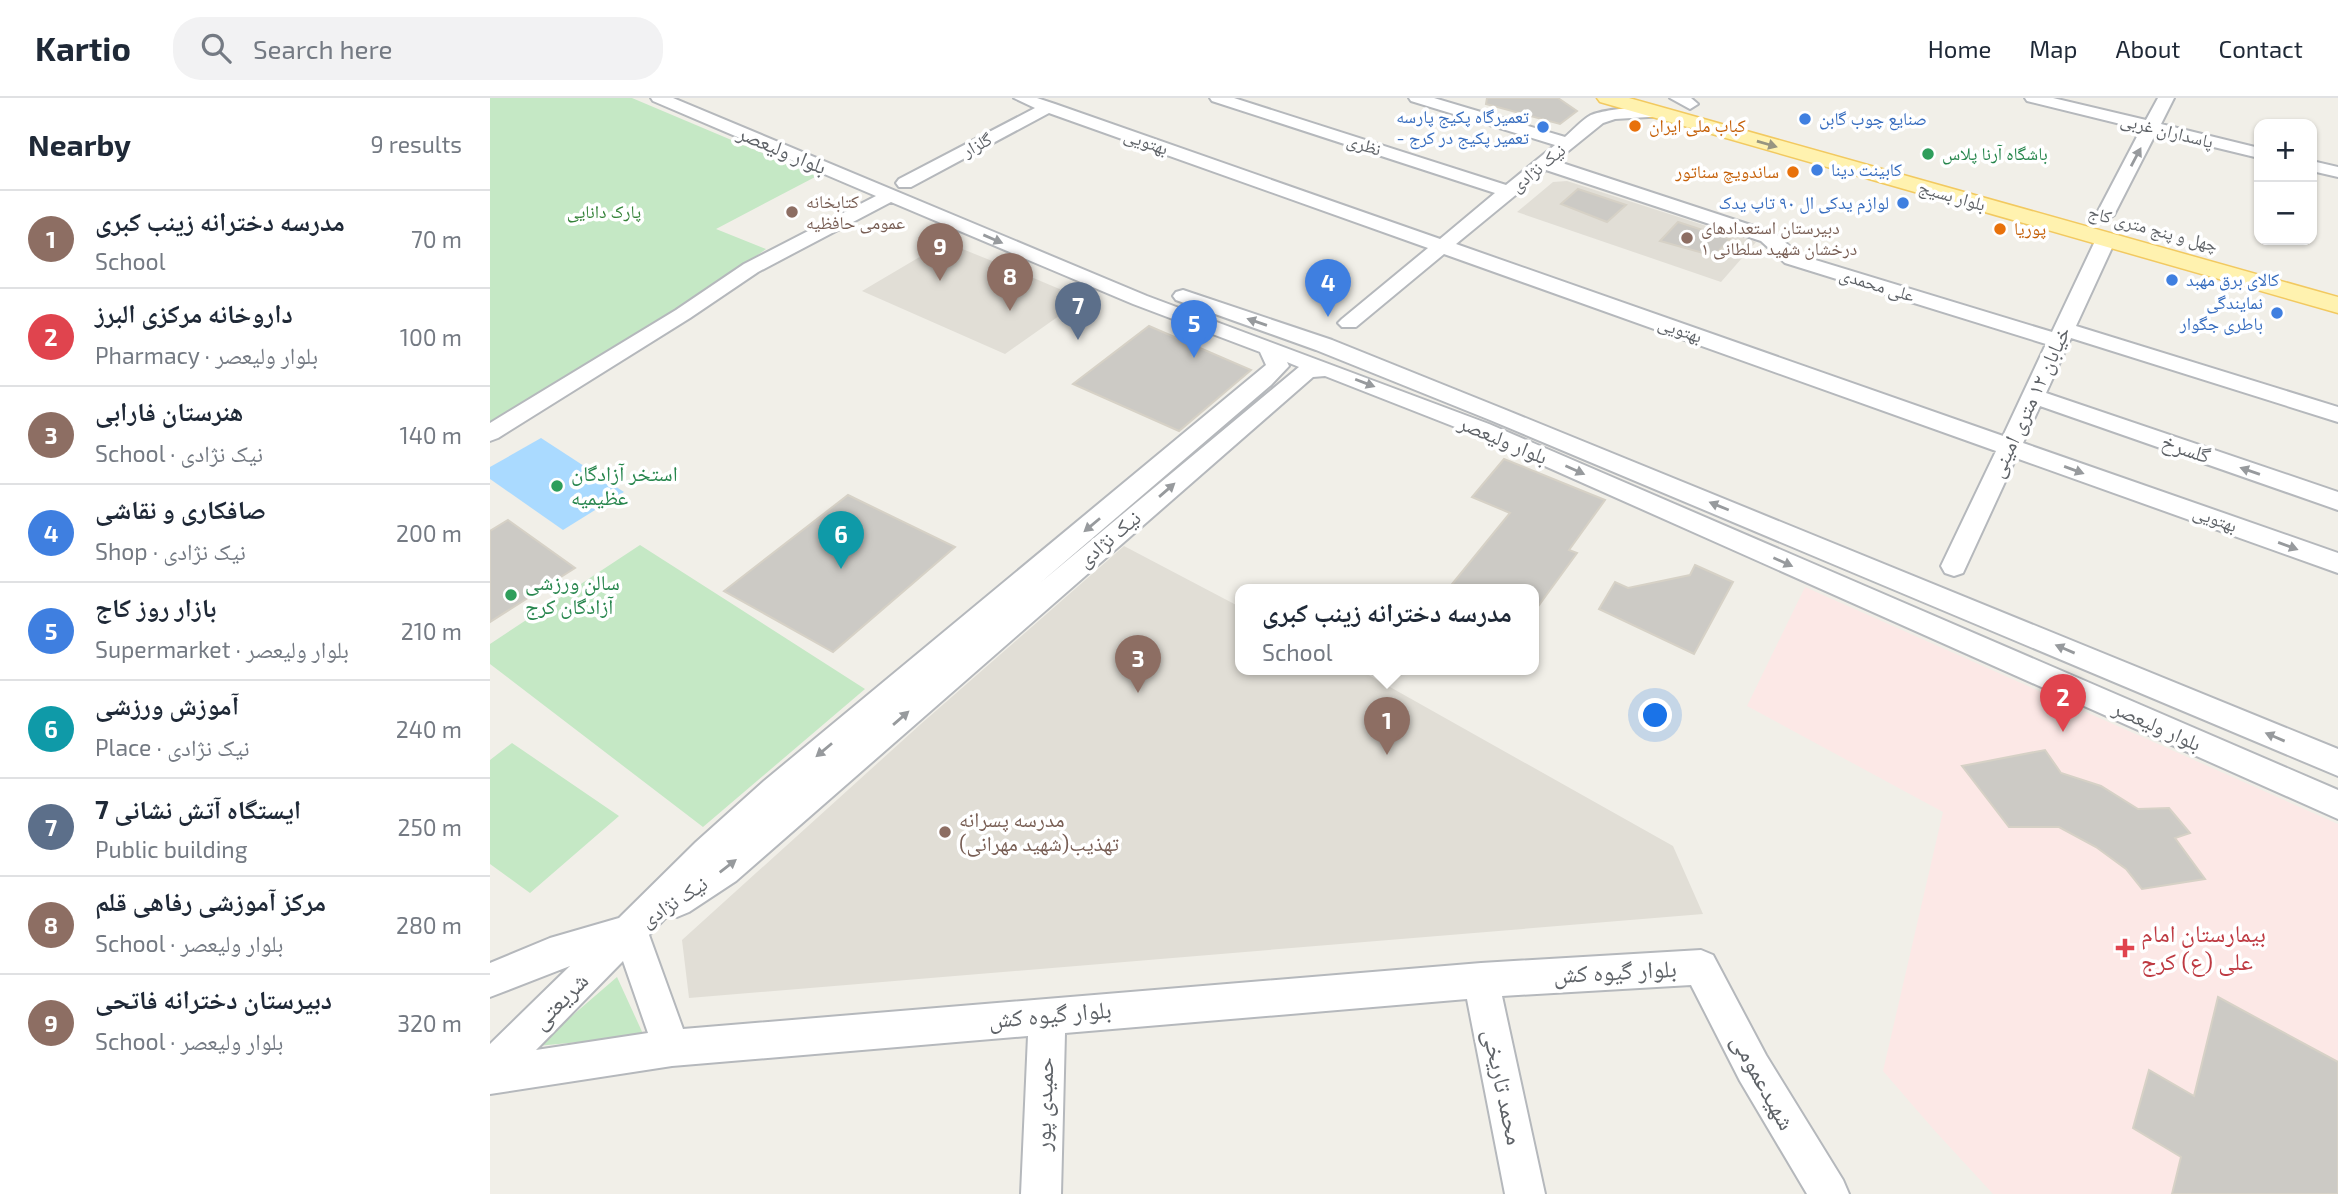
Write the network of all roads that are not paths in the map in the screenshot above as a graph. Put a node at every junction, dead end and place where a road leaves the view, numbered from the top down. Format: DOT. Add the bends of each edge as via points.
graph roads {
  1 [pos="659,98"];
  2 [pos="695,98"];
  3 [pos="1022,98"];
  4 [pos="1218,98"];
  5 [pos="1417,98"];
  6 [pos="1590,98"];
  7 [pos="2033,98"];
  8 [pos="2166,98"];
  9 [pos="1674,103"];
  10 [pos="1049,107"];
  11 [pos="1602,109"];
  12 [pos="2152,127"];
  13 [pos="1569,143"];
  14 [pos="2254,152"];
  15 [pos="1544,163"];
  16 [pos="2317,167"];
  17 [pos="2338,173"];
  18 [pos="1966,180"];
  19 [pos="897,190"];
  20 [pos="1509,192"];
  21 [pos="2105,215"];
  22 [pos="2131,222"];
  23 [pos="2106,239"];
  24 [pos="1443,246"];
  25 [pos="1088,258"];
  26 [pos="1067,270"];
  27 [pos="1109,277"];
  28 [pos="2338,291"];
  29 [pos="2338,305"];
  30 [pos="1349,323"];
  31 [pos="2062,335"];
  32 [pos="1293,358"];
  33 [pos="1354,358"];
  34 [pos="2034,396"];
  35 [pos="2338,415"];
  36 [pos="1490,422"];
  37 [pos="490,433"];
  38 [pos="1541,433"];
  39 [pos="1522,447"];
  40 [pos="2010,447"];
  41 [pos="2338,501"];
  42 [pos="2338,563"];
  43 [pos="1954,566"];
  44 [pos="1895,579"];
  45 [pos="1993,619"];
  46 [pos="2338,763"];
  47 [pos="2338,805"];
  48 [pos="630,931"];
  49 [pos="1701,967"];
  50 [pos="490,980"];
  51 [pos="1481,980"];
  52 [pos="1047,1015"];
  53 [pos="671,1048"];
  54 [pos="490,1073"];
  55 [pos="1041,1194"];
  56 [pos="1525,1194"];
  57 [pos="1829,1194"];
  1 -- 19 [label="street, بلوار ولیعصر"];
  2 -- 19 [label="street, بلوار ولیعصر"];
  3 -- 10 [label="street, بهتویی"];
  4 -- 20 [label="street, نظری"];
  5 -- 13 [label="street"];
  6 -- 11 [label="street" via="1600,116"];
  7 -- 12 [label="street, پاسداران غربی"];
  8 -- 12 [label="street"];
  9 -- 11 [label="main road, بلوار بسیج"];
  9 -- 18 [label="main road, بلوار بسیج"];
  9 -- 23 [label="main road, بلوار بسیج, one-way"];
  10 -- 19 [label="street, گلزار"];
  10 -- 24 [label="street, بهتویی"];
  11 -- 13 [label="street, نیک نژادی"];
  12 -- 14 [label="street, پاسداران غربی"];
  21 -- 12 [label="street, one-way"];
  13 -- 15 [label="street, نیک نژادی"];
  15 -- 20 [label="street, نیک نژادی"];
  15 -- 31 [label="street, علی محمدی" via="1768,237 1792,259"];
  16 -- 17 [label="street"];
  18 -- 21 [label="main road, چهل و پنج متری کاج"];
  18 -- 28 [label="main road" via="1992,194"];
  19 -- 25 [label="street, بلوار ولیعصر"];
  19 -- 26 [label="street, بلوار ولیعصر, one-way"];
  19 -- 37 [label="street, گلزار" via="751,268"];
  20 -- 24 [label="street, نیک نژادی"];
  21 -- 22 [label="main road, چهل و پنج متری کاج"];
  23 -- 29 [label="main road, بلوار بسیج"];
  23 -- 31 [label="street, خیابان ۱۲ متری امینی"];
  24 -- 30 [label="street, نیک نژادی"];
  24 -- 40 [label="street, بهتویی"];
  25 -- 26 [label="street" via="1093,265 1089,270"];
  25 -- 27 [label="street, بلوار ولیعصر"];
  26 -- 27 [label="street, بلوار ولیعصر"];
  27 -- 32 [label="street, بلوار ولیعصر"];
  30 -- 32 [label="street, نیک نژادی" via="1317,337"];
  30 -- 33 [label="street" via="1344,339"];
  31 -- 34 [label="street, خیابان ۱۲ متری امینی"];
  31 -- 35 [label="street, علی محمدی"];
  32 -- 33 [label="street, بلوار ولیعصر"];
  32 -- 36 [label="street, بلوار ولیعصر, one-way"];
  32 -- 48 [label="street, نیک نژادی" via="1213,437 976,637 724,870"];
  33 -- 36 [label="street, بلوار ولیعصر"];
  34 -- 40 [label="street, خیابان ۱۲ متری امینی"];
  41 -- 34 [label="street, گلسرخ, one-way"];
  36 -- 38 [label="street, بلوار ولیعصر"];
  36 -- 39 [label="street, بلوار ولیعصر"];
  38 -- 39 [label="street" via="1518,430 1514,438"];
  44 -- 38 [label="street, بلوار ولیعصر, one-way"];
  39 -- 47 [label="street, بلوار ولیعصر, one-way"];
  40 -- 42 [label="street, بهتویی, one-way"];
  40 -- 43 [label="street, خیابان ۱۲ متری امینی"];
  43 -- 44 [label="street" via="1932,583"];
  43 -- 45 [label="street" via="1959,592"];
  44 -- 45 [label="street, بلوار ولیعصر"];
  46 -- 45 [label="street, بلوار ولیعصر, one-way"];
  48 -- 50 [label="street" via="550,955"];
  48 -- 53 [label="street"];
  48 -- 54 [label="street, شریعتی"];
  49 -- 51 [label="street, بلوار گیوه کش"];
  49 -- 57 [label="street, شهیدعمومی" via="1753,1068"];
  51 -- 52 [label="street, بلوار گیوه کش"];
  51 -- 56 [label="street, محمد تاریخی"];
  52 -- 53 [label="street, بلوار گیوه کش"];
  52 -- 55 [label="street, حمیدی پور"];
  53 -- 54 [label="street, بلوار گیوه کش"];
}
